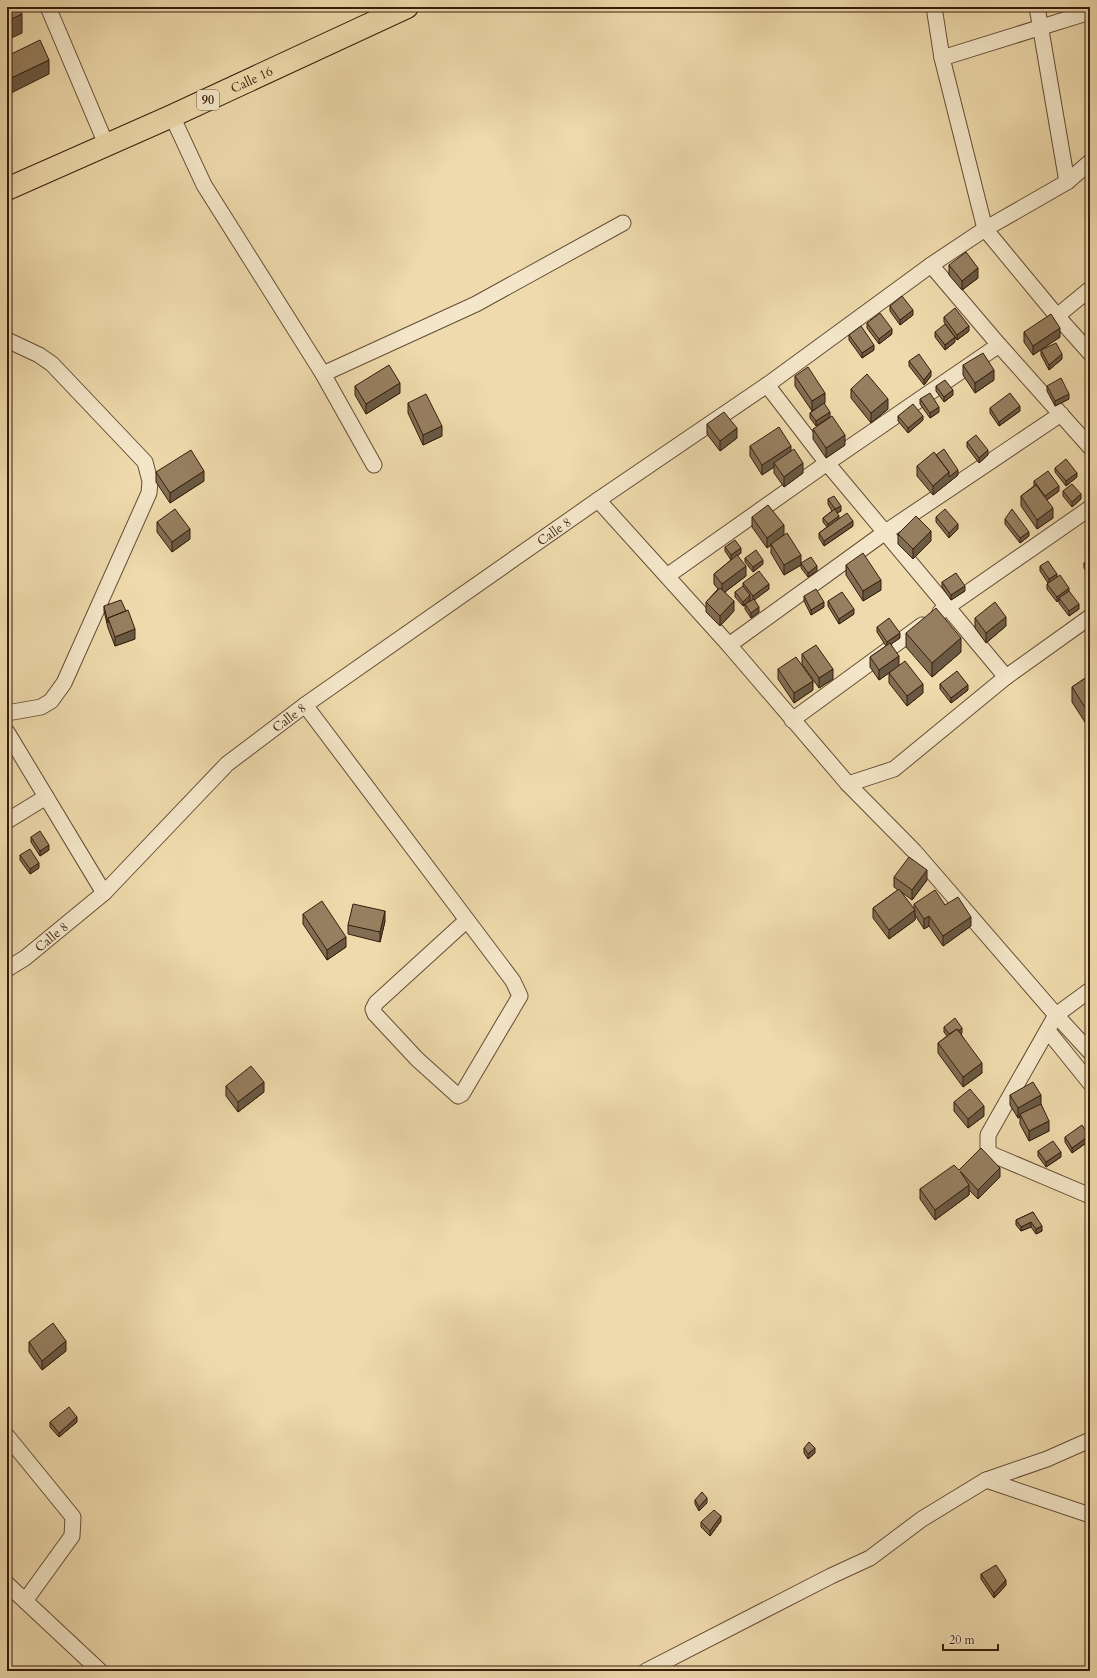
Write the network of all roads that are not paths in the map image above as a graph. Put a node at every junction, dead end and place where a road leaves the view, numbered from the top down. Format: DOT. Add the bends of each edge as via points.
graph roads {
  1 [pos="48,7"];
  2 [pos="407,7"];
  3 [pos="934,7"];
  4 [pos="1038,7"];
  5 [pos="1090,12"];
  6 [pos="1041,27"];
  7 [pos="942,58"];
  8 [pos="172,116"];
  9 [pos="106,144"];
  10 [pos="1090,162"];
  11 [pos="1067,182"];
  12 [pos="7,189"];
  13 [pos="623,223"];
  14 [pos="985,229"];
  15 [pos="931,265"];
  16 [pos="1090,289"];
  17 [pos="1057,316"];
  18 [pos="7,340"];
  19 [pos="999,345"];
  20 [pos="1090,353"];
  21 [pos="323,374"];
  22 [pos="767,385"];
  23 [pos="1061,414"];
  24 [pos="1090,447"];
  25 [pos="827,463"];
  26 [pos="374,465"];
  27 [pos="598,500"];
  28 [pos="1090,508"];
  29 [pos="884,533"];
  30 [pos="667,576"];
  31 [pos="947,607"];
  32 [pos="1090,617"];
  33 [pos="729,645"];
  34 [pos="1006,677"];
  35 [pos="305,705"];
  36 [pos="7,713"];
  37 [pos="792,720"];
  38 [pos="7,732"];
  39 [pos="848,784"];
  40 [pos="46,797"];
  41 [pos="7,821"];
  42 [pos="104,893"];
  43 [pos="467,920"];
  44 [pos="7,969"];
  45 [pos="1090,990"];
  46 [pos="1056,1015"];
  47 [pos="1048,1031"];
  48 [pos="1090,1052"];
  49 [pos="1090,1083"];
  50 [pos="1090,1196"];
  51 [pos="7,1436"];
  52 [pos="1090,1440"];
  53 [pos="986,1480"];
  54 [pos="1090,1515"];
  55 [pos="7,1584"];
  56 [pos="25,1601"];
  57 [pos="100,1671"];
  58 [pos="646,1671"];
  1 -- 9 [label="street"];
  2 -- 8 [label="highway, Calle 16 / 90"];
  3 -- 7 [label="street"];
  4 -- 6 [label="street"];
  5 -- 6 [label="street"];
  6 -- 7 [label="street"];
  6 -- 11 [label="street"];
  7 -- 14 [label="street"];
  8 -- 9 [label="highway, Calle 16 / 90"];
  8 -- 21 [label="street" via="204,185"];
  9 -- 12 [label="highway, Calle 16 / 90"];
  10 -- 11 [label="street, Calle 8"];
  11 -- 14 [label="street, Calle 8"];
  13 -- 21 [label="street" via="476,304"];
  14 -- 15 [label="street, Calle 8"];
  14 -- 17 [label="street"];
  15 -- 19 [label="street"];
  15 -- 22 [label="street, Calle 8"];
  16 -- 17 [label="street"];
  17 -- 20 [label="street"];
  18 -- 36 [label="street" via="52,364 145,462 150,481 149,493 64,683 50,701 41,707"];
  19 -- 23 [label="street"];
  19 -- 25 [label="street"];
  21 -- 26 [label="street"];
  22 -- 25 [label="street"];
  22 -- 27 [label="street, Calle 8"];
  23 -- 24 [label="street"];
  23 -- 29 [label="street"];
  25 -- 29 [label="street"];
  25 -- 30 [label="street"];
  27 -- 30 [label="street"];
  27 -- 35 [label="street, Calle 8"];
  28 -- 31 [label="street"];
  29 -- 31 [label="street"];
  29 -- 33 [label="street"];
  30 -- 33 [label="street"];
  31 -- 34 [label="street"];
  31 -- 37 [label="street"];
  32 -- 34 [label="street"];
  33 -- 37 [label="street"];
  34 -- 39 [label="street" via="894,769"];
  35 -- 42 [label="street, Calle 8" via="228,764"];
  35 -- 43 [label="street"];
  37 -- 39 [label="street"];
  38 -- 40 [label="street"];
  39 -- 46 [label="street" via="914,851"];
  40 -- 41 [label="street"];
  40 -- 42 [label="street"];
  42 -- 44 [label="street, Calle 8" via="25,958"];
  43 -- 43 [label="street" via="373,1008 375,1014 418,1059 458,1096 462,1094 520,996 513,981"];
  45 -- 46 [label="street"];
  46 -- 47 [label="street"];
  46 -- 48 [label="street"];
  47 -- 49 [label="street"];
  47 -- 50 [label="street" via="988,1135 988,1149 991,1154"];
  51 -- 56 [label="street" via="73,1517 72,1536"];
  52 -- 53 [label="street" via="1047,1459"];
  53 -- 54 [label="street"];
  53 -- 58 [label="street" via="922,1519 870,1558"];
  55 -- 56 [label="street"];
  56 -- 57 [label="street"];
}
